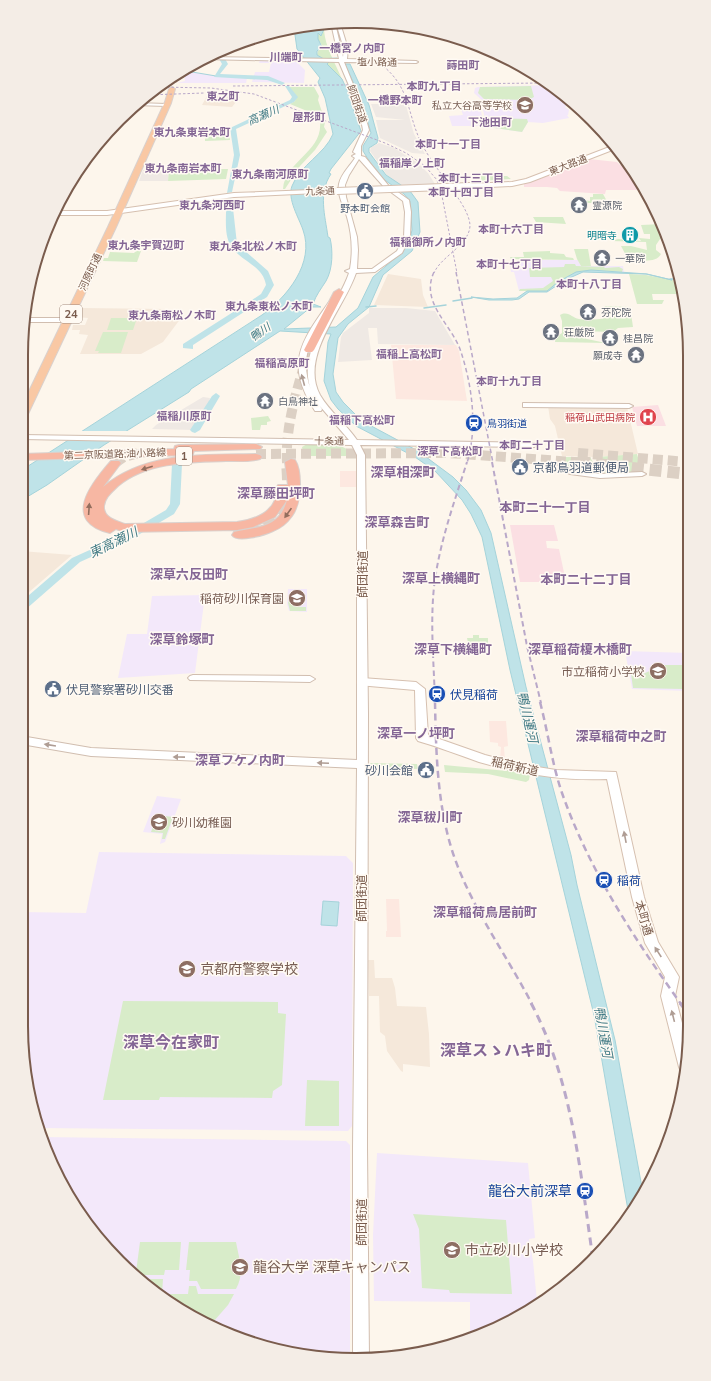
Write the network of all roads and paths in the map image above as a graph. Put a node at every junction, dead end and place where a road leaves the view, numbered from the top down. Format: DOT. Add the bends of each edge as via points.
graph roads {
  1 [pos="336,29"];
  2 [pos="338,29"];
  3 [pos="346,49"];
  4 [pos="219,58"];
  5 [pos="340,61"];
  6 [pos="350,61"];
  7 [pos="416,62"];
  8 [pos="171,85"];
  9 [pos="146,104"];
  10 [pos="166,105"];
  11 [pos="609,149"];
  12 [pos="356,156"];
  13 [pos="522,182"];
  14 [pos="339,191"];
  15 [pos="120,211"];
  16 [pos="62,212"];
  17 [pos="350,271"];
  18 [pos="342,292"];
  19 [pos="30,320"];
  20 [pos="68,320"];
  21 [pos="309,350"];
  22 [pos="28,403"];
  23 [pos="526,405"];
  24 [pos="629,406"];
  25 [pos="335,428"];
  26 [pos="28,433"];
  27 [pos="62,435"];
  28 [pos="138,436"];
  29 [pos="28,437"];
  30 [pos="328,437"];
  31 [pos="353,441"];
  32 [pos="534,445"];
  33 [pos="153,450"];
  34 [pos="256,452"];
  35 [pos="114,458"];
  36 [pos="28,459"];
  37 [pos="291,462"];
  38 [pos="570,472"];
  39 [pos="642,474"];
  40 [pos="264,525"];
  41 [pos="131,530"];
  42 [pos="149,531"];
  43 [pos="193,678"];
  44 [pos="310,679"];
  45 [pos="362,682"];
  46 [pos="28,741"];
  47 [pos="362,764"];
  48 [pos="612,775"];
  49 [pos="682,1050"];
  50 [pos="361,1353"];
  1 -- 5 [label="street, 師団街道"];
  2 -- 3 [label="street"];
  3 -- 5 [label="street" via="344,60"];
  3 -- 6 [label="street"];
  4 -- 5 [label="street, 塩小路通"];
  5 -- 6 [label="street, 塩小路通"];
  5 -- 12 [label="street, 師団街道" via="361,109 365,126 366,134"];
  6 -- 7 [label="street, 塩小路通"];
  8 -- 10 [label="highway, 河原町通 / 24"];
  9 -- 10 [label="street"];
  10 -- 15 [label="highway, 河原町通 / 24"];
  11 -- 13 [label="main road, 東大路通"];
  12 -- 14 [label="street" via="348,167"];
  12 -- 17 [label="street" via="364,160 386,186 406,200 408,228 406,242 394,257 373,272"];
  13 -- 14 [label="main road, 九条通, bridge"];
  14 -- 15 [label="main road, 九条通" via="221,196"];
  14 -- 17 [label="street" via="352,237"];
  15 -- 16 [label="main road, 九条通"];
  15 -- 20 [label="highway, 河原町通 / 24"];
  17 -- 18 [label="street, 師団街道"];
  18 -- 21 [label="highway"];
  25 -- 18 [label="street, 師団街道, one-way" via="307,392 300,366 304,347 311,333"];
  18 -- 31 [label="street, 師団街道" via="313,355 311,377 316,392"];
  19 -- 20 [label="street"];
  20 -- 22 [label="highway, 河原町通 / 24"];
  23 -- 24 [label="street"];
  25 -- 30 [label="street" via="335,434"];
  25 -- 31 [label="street, 師団街道"];
  26 -- 27 [label="street, 十条通"];
  27 -- 28 [label="street, 十条通"];
  27 -- 29 [label="street, 十条通"];
  28 -- 30 [label="street, 十条通"];
  28 -- 31 [label="street, 十条通"];
  30 -- 31 [label="street, 十条通"];
  31 -- 32 [label="street"];
  31 -- 45 [label="street, 師団街道" via="361,455"];
  33 -- 34 [label="highway" via="200,447"];
  34 -- 35 [label="highway, 第二京阪道路;油小路線 / 1"];
  34 -- 41 [label="highway, one-way" via="170,462 144,468 122,478 103,495 98,506 99,512 109,523"];
  35 -- 36 [label="highway, 第二京阪道路;油小路線 / 1"];
  41 -- 35 [label="highway, one-way" via="100,526 88,515 91,498"];
  37 -- 42 [label="highway" via="295,485 294,498 290,489 282,487 281,500 276,509 266,517 246,525 221,528"];
  38 -- 39 [label="street" via="600,476"];
  40 -- 42 [label="highway" via="240,530"];
  41 -- 42 [label="highway"];
  43 -- 44 [label="street"];
  45 -- 47 [label="street, 師団街道"];
  45 -- 48 [label="main road, 稲荷新道" via="416,686 420,689 422,738 436,740 463,753 509,766 552,774"];
  47 -- 46 [label="street, one-way" via="99,753"];
  47 -- 50 [label="street, 師団街道"];
  49 -- 48 [label="main road, 本町通, one-way" via="668,996 672,977 652,943 633,875"];
}
